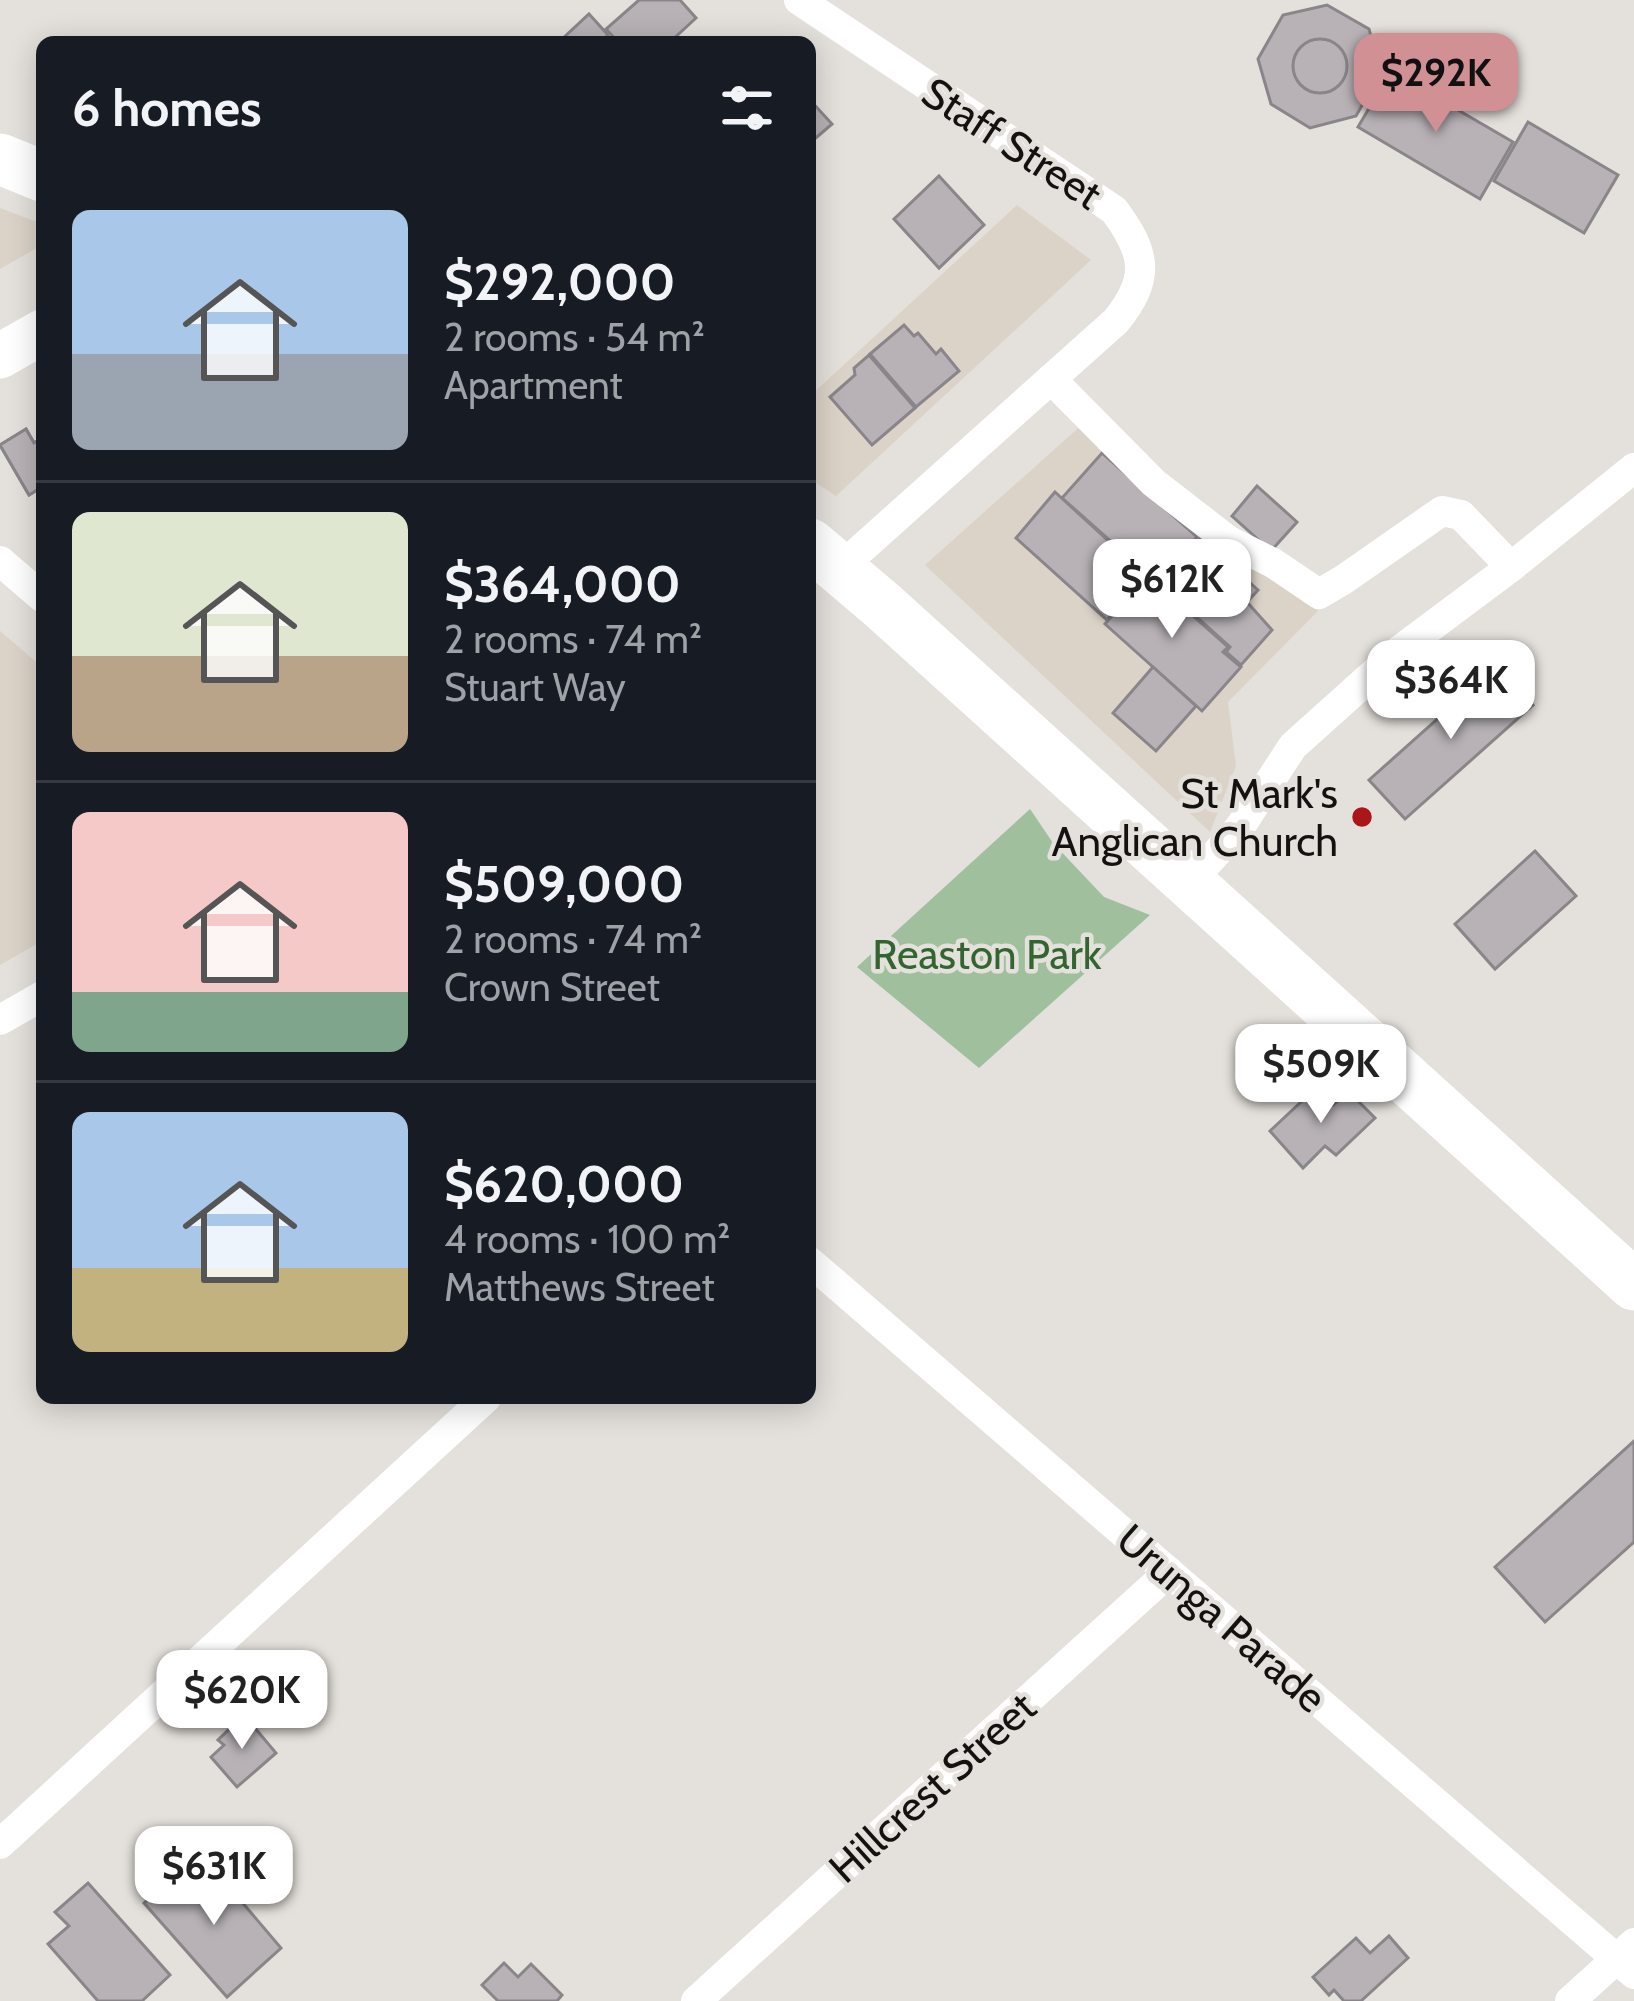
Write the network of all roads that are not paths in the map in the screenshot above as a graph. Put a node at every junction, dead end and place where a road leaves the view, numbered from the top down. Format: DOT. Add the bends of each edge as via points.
graph roads {
  1 [pos="799,0"];
  2 [pos="0,159"];
  3 [pos="36,174"];
  4 [pos="36,335"];
  5 [pos="0,356"];
  6 [pos="1051,380"];
  7 [pos="1634,468"];
  8 [pos="825,556"];
  9 [pos="0,561"];
  10 [pos="1511,567"];
  11 [pos="36,592"];
  12 [pos="1189,884"];
  13 [pos="36,999"];
  14 [pos="0,1020"];
  15 [pos="816,1267"];
  16 [pos="1634,1285"];
  17 [pos="479,1404"];
  18 [pos="1168,1572"];
  19 [pos="0,1844"];
  20 [pos="1628,1959"];
  21 [pos="696,2001"];
  22 [pos="1570,2001"];
  1 -- 6 [label="street, Staff Street" via="1114,210 1137,240 1130,304"];
  2 -- 3 [label="main road"];
  4 -- 5 [label="main road"];
  6 -- 8 [label="street, Staff Street"];
  6 -- 10 [label="street" via="1154,483 1228,541 1319,594 1442,511 1461,515"];
  7 -- 10 [label="street"];
  8 -- 12 [label="main road"];
  9 -- 11 [label="street"];
  10 -- 12 [label="street" via="1400,650 1293,746 1240,827"];
  12 -- 16 [label="main road"];
  13 -- 14 [label="street"];
  15 -- 18 [label="street, Urunga Parade"];
  17 -- 19 [label="street"];
  18 -- 20 [label="street, Urunga Parade"];
  18 -- 21 [label="street, Hillcrest Street"];
  20 -- 22 [label="street"];
}
